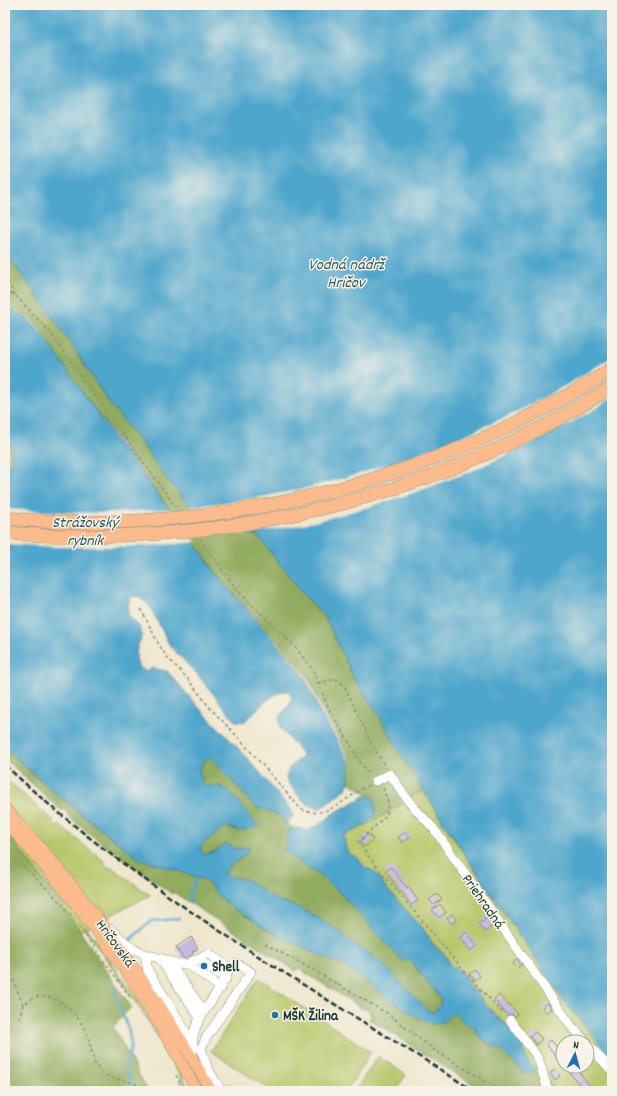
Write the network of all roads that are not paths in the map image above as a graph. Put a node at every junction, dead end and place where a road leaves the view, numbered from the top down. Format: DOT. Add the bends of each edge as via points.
graph roads {
  1 [pos="612,369"];
  2 [pos="612,387"];
  3 [pos="5,518"];
  4 [pos="5,533"];
  5 [pos="376,781"];
  6 [pos="5,808"];
  7 [pos="5,821"];
  8 [pos="104,924"];
  9 [pos="145,954"];
  10 [pos="160,959"];
  11 [pos="198,959"];
  12 [pos="169,962"];
  13 [pos="188,964"];
  14 [pos="229,968"];
  15 [pos="226,979"];
  16 [pos="221,988"];
  17 [pos="202,1015"];
  18 [pos="510,1020"];
  19 [pos="578,1034"];
  20 [pos="193,1045"];
  21 [pos="595,1053"];
  22 [pos="192,1058"];
  23 [pos="612,1071"];
  24 [pos="197,1091"];
  25 [pos="211,1091"];
  26 [pos="229,1091"];
  27 [pos="548,1091"];
  1 -- 3 [label="highway, bridge" via="555,402 471,444 388,475 343,488 261,507 189,517 113,522"];
  2 -- 4 [label="highway, bridge" via="562,416 478,457 392,489 339,504 264,521 166,534 61,536"];
  5 -- 19 [label="street, Priehradná" via="390,774 410,802 434,828"];
  6 -- 8 [label="main road, Hričovská" via="58,867"];
  7 -- 24 [label="main road, Hričovská" via="60,885 116,958 161,1028"];
  8 -- 9 [label="street" via="132,948"];
  8 -- 22 [label="main road, Hričovská"];
  9 -- 10 [label="street"];
  9 -- 20 [label="street" via="148,971"];
  10 -- 12 [label="street"];
  10 -- 17 [label="street"];
  11 -- 13 [label="street"];
  11 -- 14 [label="street" via="208,953"];
  11 -- 15 [label="street"];
  12 -- 13 [label="street"];
  12 -- 17 [label="street"];
  13 -- 16 [label="street"];
  14 -- 15 [label="street"];
  14 -- 26 [label="street" via="236,963 250,972 201,1049 220,1089"];
  15 -- 16 [label="street"];
  16 -- 17 [label="street"];
  17 -- 20 [label="street" via="194,1032"];
  18 -- 27 [label="street" via="534,1052"];
  20 -- 22 [label="street"];
  21 -- 23 [label="street, Priehradná"];
  22 -- 25 [label="main road, Hričovská"];
}
